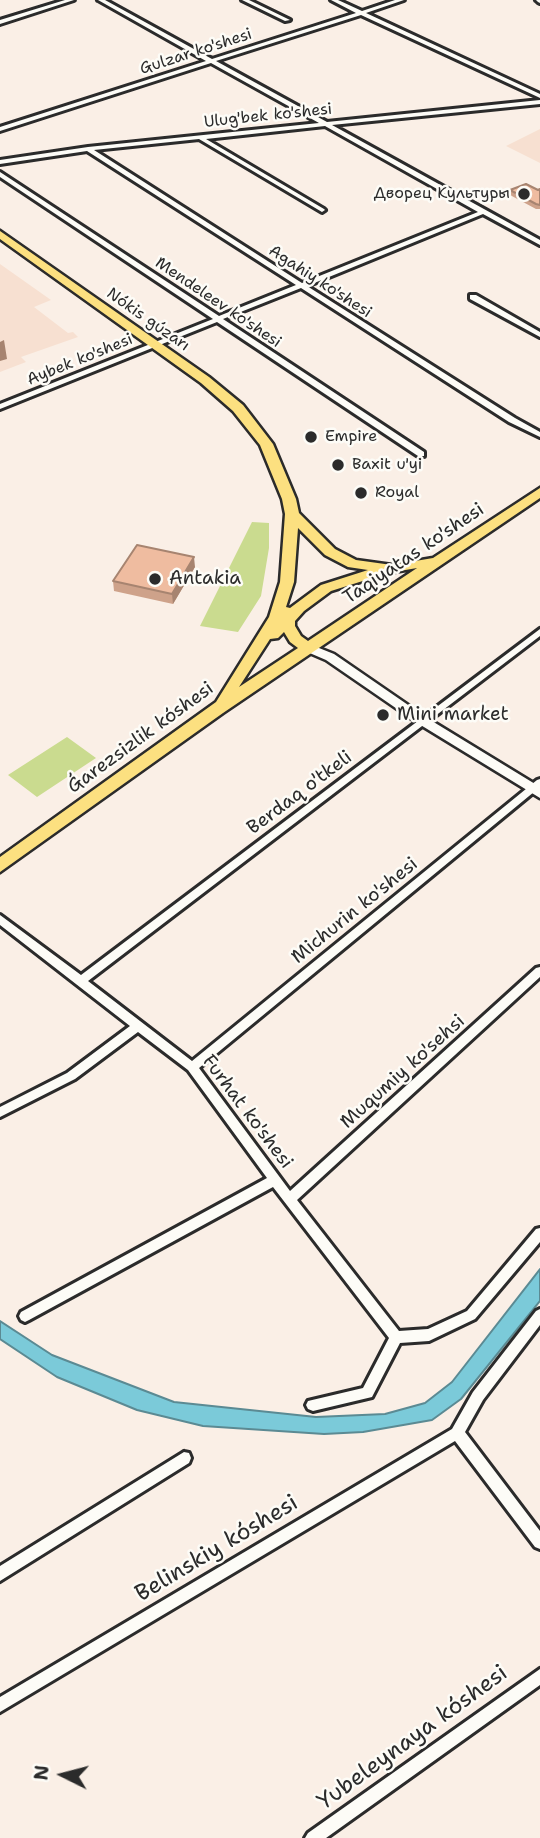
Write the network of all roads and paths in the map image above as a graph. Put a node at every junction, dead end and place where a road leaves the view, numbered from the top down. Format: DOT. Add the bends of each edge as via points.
graph roads {
  1 [pos="71,0"];
  2 [pos="101,0"];
  3 [pos="245,0"];
  4 [pos="334,0"];
  5 [pos="401,0"];
  6 [pos="363,14"];
  7 [pos="287,20"];
  8 [pos="0,22"];
  9 [pos="212,62"];
  10 [pos="540,96"];
  11 [pos="540,102"];
  12 [pos="325,125"];
  13 [pos="2,127"];
  14 [pos="201,137"];
  15 [pos="88,149"];
  16 [pos="0,162"];
  17 [pos="0,174"];
  18 [pos="322,210"];
  19 [pos="483,212"];
  20 [pos="0,234"];
  21 [pos="540,243"];
  22 [pos="299,285"];
  23 [pos="473,296"];
  24 [pos="216,319"];
  25 [pos="540,335"];
  26 [pos="156,344"];
  27 [pos="0,407"];
  28 [pos="540,435"];
  29 [pos="421,454"];
  30 [pos="540,492"];
  31 [pos="292,514"];
  32 [pos="330,552"];
  33 [pos="443,558"];
  34 [pos="392,569"];
  35 [pos="354,579"];
  36 [pos="284,591"];
  37 [pos="365,610"];
  38 [pos="287,620"];
  39 [pos="540,632"];
  40 [pos="309,648"];
  41 [pos="256,651"];
  42 [pos="217,709"];
  43 [pos="423,721"];
  44 [pos="537,788"];
  45 [pos="0,866"];
  46 [pos="0,919"];
  47 [pos="540,971"];
  48 [pos="80,981"];
  49 [pos="138,1026"];
  50 [pos="192,1067"];
  51 [pos="0,1112"];
  52 [pos="275,1180"];
  53 [pos="289,1199"];
  54 [pos="540,1233"];
  55 [pos="540,1315"];
  56 [pos="25,1316"];
  57 [pos="396,1337"];
  58 [pos="313,1405"];
  59 [pos="457,1433"];
  60 [pos="184,1458"];
  61 [pos="540,1542"];
  62 [pos="0,1574"];
  63 [pos="540,1676"];
  64 [pos="0,1705"];
  65 [pos="313,1838"];
  1 -- 8 [label="street"];
  2 -- 9 [label="street"];
  3 -- 7 [label="street"];
  4 -- 6 [label="street"];
  5 -- 6 [label="street, Gulzar ko'shesi"];
  6 -- 9 [label="street, Gulzar ko'shesi"];
  6 -- 10 [label="street"];
  9 -- 12 [label="street"];
  9 -- 13 [label="street, Gulzar ko'shesi"];
  11 -- 12 [label="street, Ulug'bek ko'shesi"];
  12 -- 14 [label="street, Ulug'bek ko'shesi"];
  12 -- 19 [label="street"];
  14 -- 15 [label="street, Ulug'bek ko'shesi"];
  14 -- 18 [label="street"];
  15 -- 16 [label="street, Ulug'bek ko'shesi"];
  15 -- 22 [label="street, Agahiy ko'shesi"];
  17 -- 24 [label="street, Mendeleev ko'shesi"];
  19 -- 21 [label="street"];
  19 -- 22 [label="street, Aybek ko'shesi"];
  20 -- 26 [label="main road, Nókis gúzarı"];
  22 -- 24 [label="street, Aybek ko'shesi"];
  22 -- 28 [label="street, Agahiy ko'shesi"];
  23 -- 25 [label="street"];
  24 -- 26 [label="street, Aybek ko'shesi"];
  24 -- 29 [label="street, Mendeleev ko'shesi"];
  26 -- 27 [label="street, Aybek ko'shesi"];
  26 -- 31 [label="main road, Nókis gúzarı" via="238,408 266,444"];
  30 -- 33 [label="main road, Taqiyatas ko'shesi"];
  31 -- 32 [label="main road"];
  31 -- 36 [label="main road"];
  32 -- 34 [label="main road" via="353,564"];
  32 -- 35 [label="main road"];
  33 -- 34 [label="main road"];
  33 -- 37 [label="main road, Taqiyatas ko'shesi"];
  34 -- 35 [label="main road"];
  35 -- 37 [label="main road" via="366,594"];
  35 -- 38 [label="main road" via="326,588"];
  36 -- 38 [label="main road"];
  36 -- 41 [label="main road" via="276,617"];
  37 -- 40 [label="main road, Taqiyatas ko'shesi"];
  38 -- 40 [label="main road" via="295,639"];
  38 -- 41 [label="main road"];
  39 -- 43 [label="street, Berdaq o'tkeli"];
  40 -- 42 [label="main road, Ǵarezsizlik kóshesi"];
  40 -- 43 [label="street" via="330,657"];
  41 -- 42 [label="main road"];
  42 -- 45 [label="main road, Ǵarezsizlik kóshesi"];
  43 -- 44 [label="street"];
  43 -- 48 [label="street, Berdaq o'tkeli"];
  44 -- 50 [label="street, Michurin ko'shesi"];
  46 -- 48 [label="street, Furhat ko'shesi"];
  47 -- 53 [label="street, Muqumiy ko'sehsi"];
  48 -- 49 [label="street, Furhat ko'shesi"];
  49 -- 50 [label="street, Furhat ko'shesi"];
  49 -- 51 [label="street" via="71,1076"];
  50 -- 52 [label="street, Furhat ko'shesi"];
  52 -- 53 [label="street, Furhat ko'shesi"];
  52 -- 56 [label="street"];
  53 -- 57 [label="street, Furhat ko'shesi"];
  54 -- 57 [label="street" via="471,1315 429,1335"];
  55 -- 59 [label="street" via="478,1396"];
  57 -- 58 [label="street" via="367,1393"];
  59 -- 61 [label="street"];
  59 -- 64 [label="street, Belinskiy kóshesi"];
  60 -- 62 [label="street"];
  63 -- 65 [label="street, Yubeleynaya kóshesi"];
}
